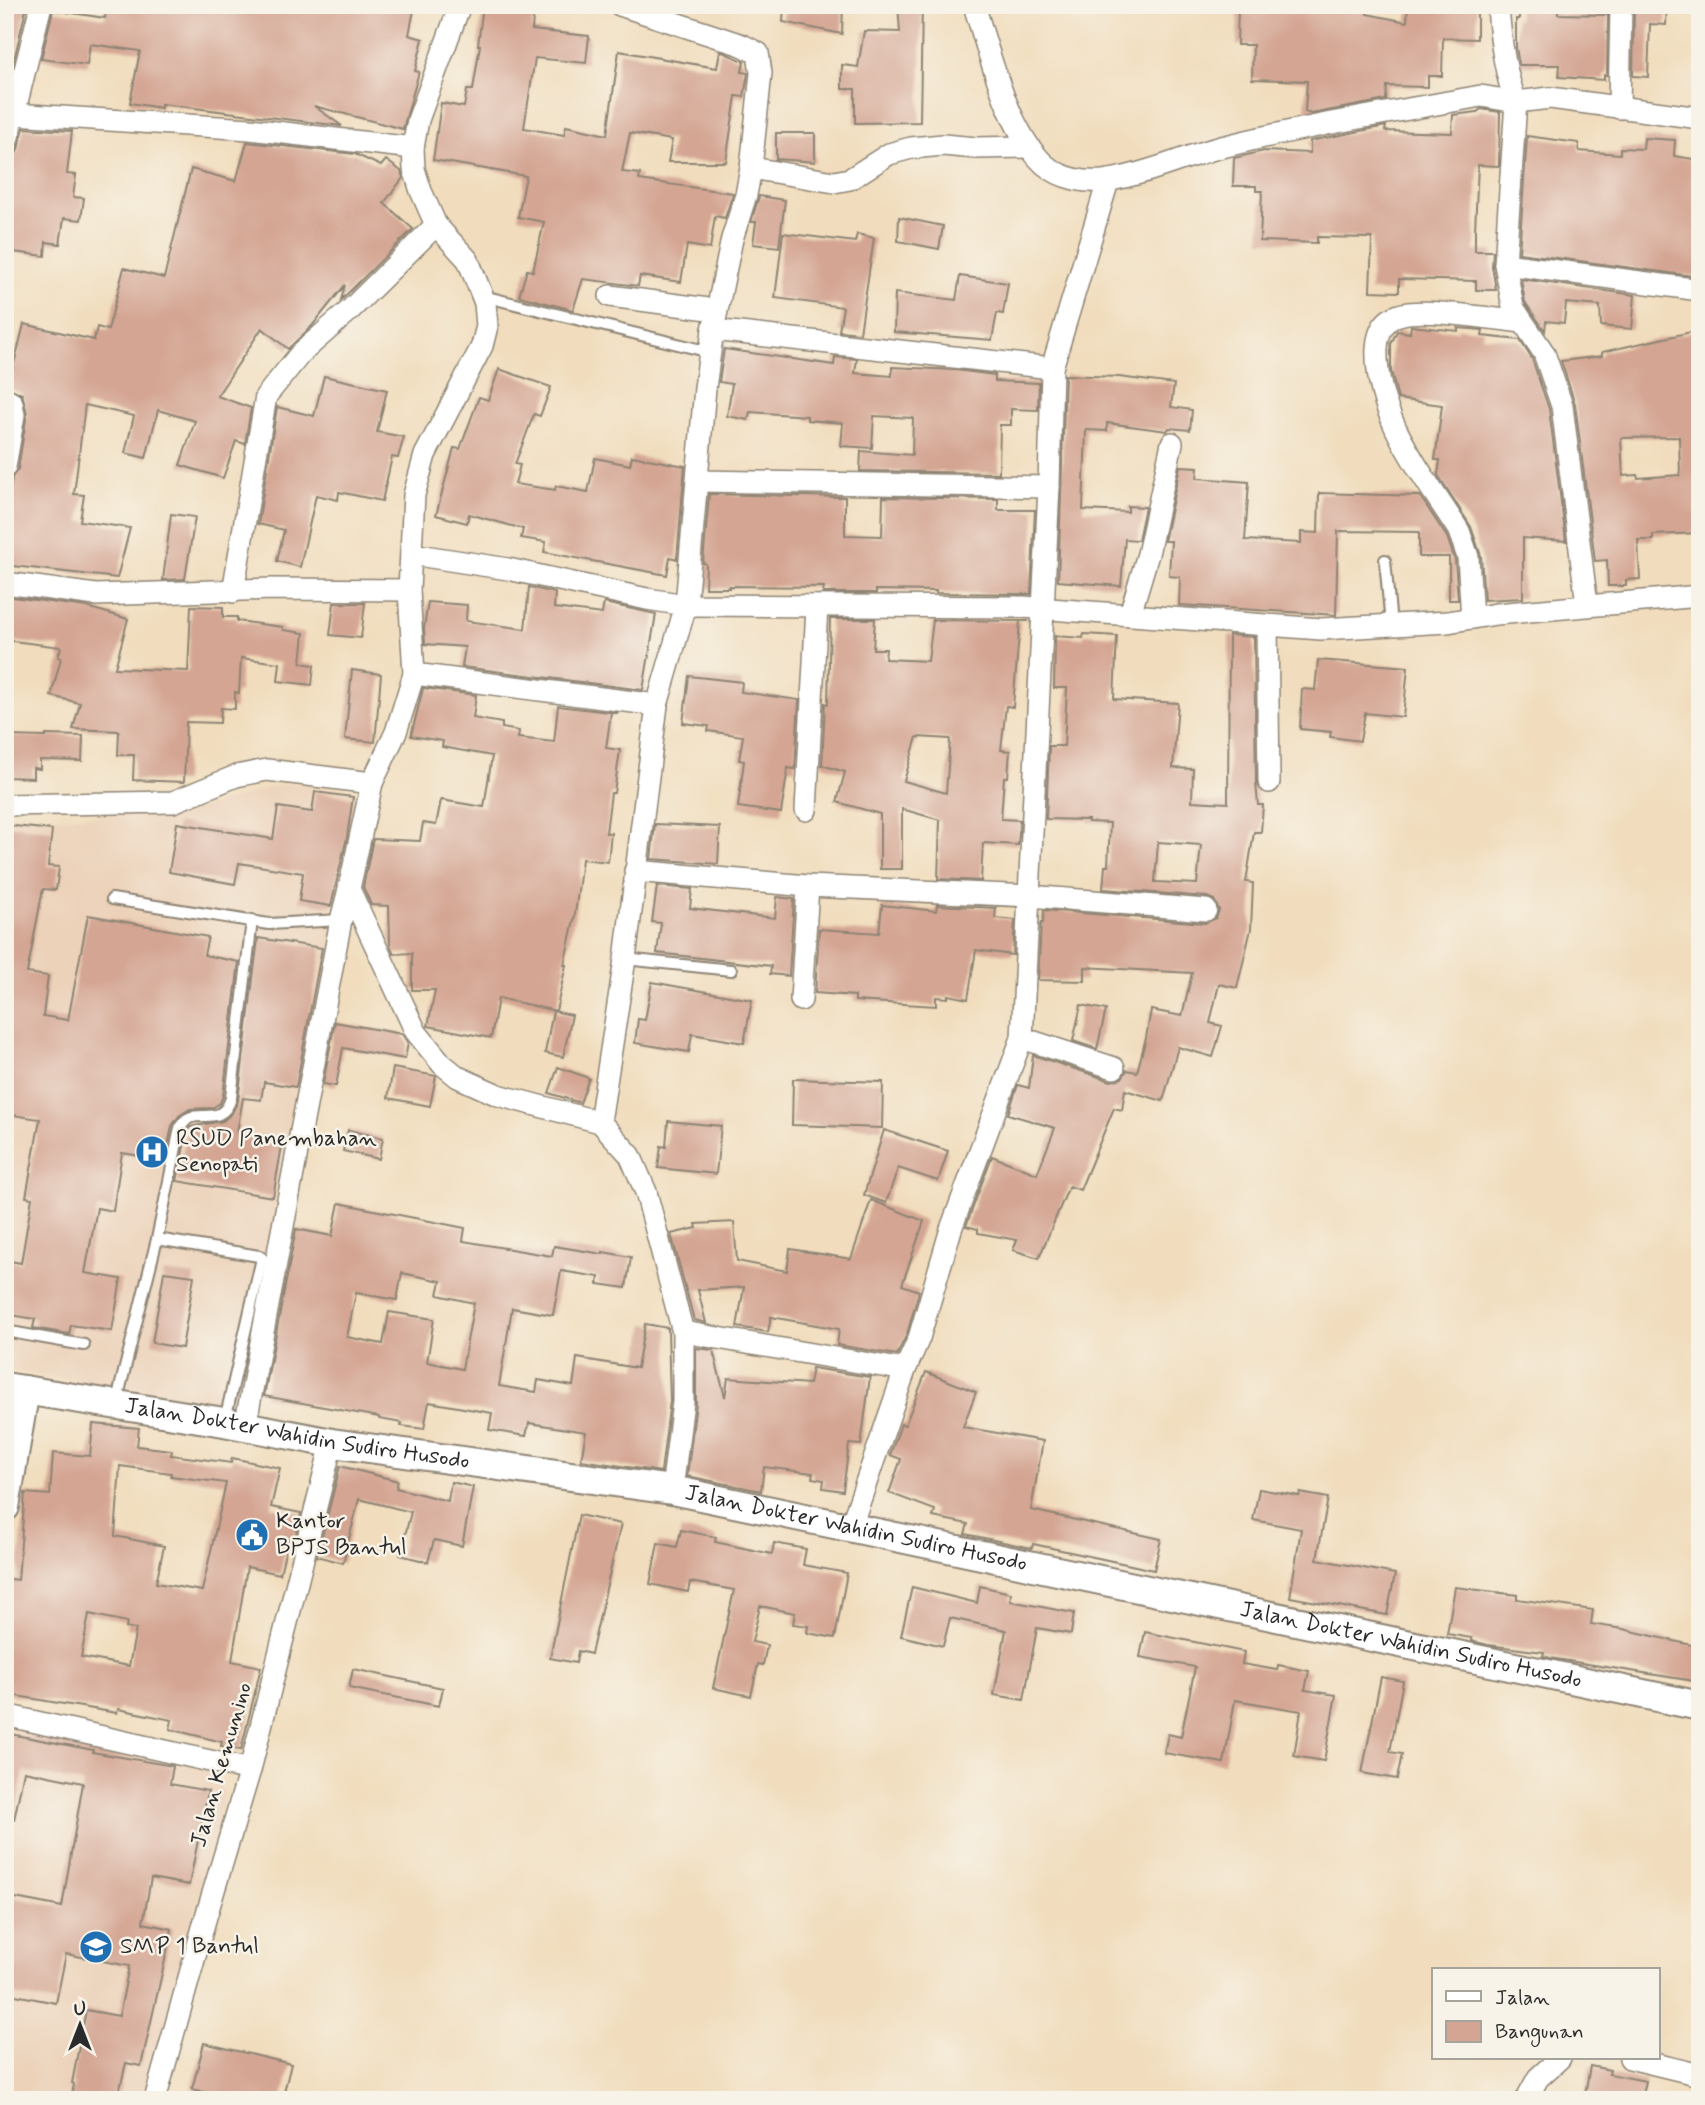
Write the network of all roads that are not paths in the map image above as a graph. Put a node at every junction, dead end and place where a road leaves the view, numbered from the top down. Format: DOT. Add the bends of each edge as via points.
graph roads {
  1 [pos="41,5"];
  2 [pos="460,5"];
  3 [pos="620,5"];
  4 [pos="974,5"];
  5 [pos="1498,5"];
  6 [pos="1620,5"];
  7 [pos="1516,102"];
  8 [pos="1619,108"];
  9 [pos="9,114"];
  10 [pos="1700,118"];
  11 [pos="1029,147"];
  12 [pos="5,148"];
  13 [pos="413,148"];
  14 [pos="751,168"];
  15 [pos="1108,181"];
  16 [pos="436,225"];
  17 [pos="1504,264"];
  18 [pos="1700,290"];
  19 [pos="483,296"];
  20 [pos="610,296"];
  21 [pos="714,320"];
  22 [pos="1521,322"];
  23 [pos="710,352"];
  24 [pos="1052,368"];
  25 [pos="5,399"];
  26 [pos="1172,443"];
  27 [pos="5,467"];
  28 [pos="697,481"];
  29 [pos="1049,487"];
  30 [pos="411,554"];
  31 [pos="1385,560"];
  32 [pos="5,583"];
  33 [pos="409,590"];
  34 [pos="233,592"];
  35 [pos="1700,596"];
  36 [pos="686,605"];
  37 [pos="1587,605"];
  38 [pos="817,607"];
  39 [pos="1042,609"];
  40 [pos="1130,614"];
  41 [pos="1472,618"];
  42 [pos="1391,625"];
  43 [pos="1267,626"];
  44 [pos="414,674"];
  45 [pos="657,705"];
  46 [pos="372,782"];
  47 [pos="1269,782"];
  48 [pos="5,805"];
  49 [pos="806,810"];
  50 [pos="635,871"];
  51 [pos="808,886"];
  52 [pos="349,889"];
  53 [pos="1029,897"];
  54 [pos="112,899"];
  55 [pos="1206,910"];
  56 [pos="252,920"];
  57 [pos="341,920"];
  58 [pos="625,959"];
  59 [pos="731,970"];
  60 [pos="801,1000"];
  61 [pos="1022,1038"];
  62 [pos="1114,1068"];
  63 [pos="600,1122"];
  64 [pos="157,1239"];
  65 [pos="5,1331"];
  66 [pos="683,1332"];
  67 [pos="83,1345"];
  68 [pos="905,1370"];
  69 [pos="15,1388"];
  70 [pos="116,1404"];
  71 [pos="235,1424"];
  72 [pos="332,1443"];
  73 [pos="672,1490"];
  74 [pos="5,1507"];
  75 [pos="850,1529"];
  76 [pos="1700,1706"];
  77 [pos="5,1715"];
  78 [pos="250,1770"];
  79 [pos="1558,2060"];
  80 [pos="1638,2060"];
  81 [pos="1700,2075"];
  82 [pos="156,2100"];
  83 [pos="1526,2100"];
  1 -- 9 [label="street"];
  2 -- 13 [label="street" via="418,120"];
  3 -- 14 [label="street" via="758,53 761,73"];
  4 -- 11 [label="street" via="1004,97"];
  5 -- 7 [label="street" via="1499,33"];
  6 -- 8 [label="street"];
  7 -- 8 [label="street" via="1550,98"];
  7 -- 15 [label="street" via="1480,96 1370,116 1224,146"];
  7 -- 17 [label="street"];
  8 -- 10 [label="street"];
  9 -- 12 [label="street"];
  9 -- 13 [label="street" via="250,129"];
  11 -- 14 [label="street" via="911,148 889,154 850,179 834,182"];
  11 -- 15 [label="street" via="1061,175"];
  13 -- 16 [label="street" via="414,169"];
  14 -- 21 [label="street"];
  15 -- 24 [label="street"];
  16 -- 19 [label="street" via="468,260"];
  16 -- 34 [label="street" via="301,354 266,397"];
  17 -- 18 [label="street"];
  17 -- 22 [label="street"];
  19 -- 23 [label="lane"];
  19 -- 30 [label="street" via="487,326 482,346 425,455 414,495"];
  20 -- 21 [label="street"];
  21 -- 23 [label="street"];
  21 -- 24 [label="street"];
  22 -- 37 [label="street" via="1550,367 1562,406"];
  22 -- 41 [label="street" via="1407,313 1385,323 1377,342 1379,381 1398,430 1466,547"];
  23 -- 28 [label="street"];
  24 -- 29 [label="street"];
  25 -- 27 [label="street" via="12,403 14,415"];
  26 -- 40 [label="street"];
  28 -- 29 [label="street"];
  28 -- 36 [label="street"];
  29 -- 39 [label="street"];
  30 -- 33 [label="street"];
  30 -- 36 [label="street"];
  31 -- 42 [label="lane"];
  32 -- 34 [label="street" via="96,594"];
  33 -- 34 [label="street"];
  33 -- 44 [label="street"];
  35 -- 37 [label="street"];
  36 -- 38 [label="street"];
  36 -- 45 [label="street"];
  37 -- 41 [label="street"];
  38 -- 39 [label="street"];
  38 -- 49 [label="street"];
  39 -- 40 [label="street"];
  39 -- 53 [label="street"];
  40 -- 43 [label="street"];
  41 -- 42 [label="street"];
  42 -- 43 [label="street"];
  43 -- 47 [label="street"];
  44 -- 45 [label="street"];
  44 -- 46 [label="street" via="396,732"];
  45 -- 50 [label="street"];
  46 -- 48 [label="street" via="267,771 236,776 173,802"];
  46 -- 52 [label="street"];
  50 -- 51 [label="street"];
  50 -- 58 [label="street"];
  51 -- 53 [label="street"];
  51 -- 60 [label="street"];
  52 -- 57 [label="street"];
  52 -- 63 [label="street" via="416,1032 442,1064 458,1077 498,1095"];
  53 -- 55 [label="street"];
  53 -- 61 [label="street"];
  54 -- 56 [label="lane"];
  56 -- 57 [label="lane" via="285,924"];
  56 -- 64 [label="lane" via="228,1109 220,1115 195,1116 183,1122"];
  57 -- 71 [label="street"];
  58 -- 59 [label="lane"];
  58 -- 63 [label="street"];
  61 -- 62 [label="street"];
  61 -- 68 [label="street"];
  63 -- 66 [label="street" via="630,1155 646,1192"];
  64 -- 70 [label="lane"];
  64 -- 71 [label="lane" via="262,1258"];
  65 -- 67 [label="lane"];
  66 -- 68 [label="street"];
  66 -- 73 [label="street" via="682,1402"];
  68 -- 75 [label="street"];
  69 -- 70 [label="main road, Jalan Dokter Wahidin Sudiro Husodo"];
  69 -- 74 [label="main road"];
  70 -- 71 [label="main road, Jalan Dokter Wahidin Sudiro Husodo"];
  71 -- 72 [label="main road, Jalan Dokter Wahidin Sudiro Husodo"];
  72 -- 73 [label="main road, Jalan Dokter Wahidin Sudiro Husodo"];
  72 -- 78 [label="street, Jalan Kemunino"];
  73 -- 75 [label="main road, Jalan Dokter Wahidin Sudiro Husodo"];
  75 -- 76 [label="main road, Jalan Dokter Wahidin Sudiro Husodo"];
  77 -- 78 [label="street"];
  78 -- 82 [label="street, Jalan Kemunino"];
  79 -- 83 [label="street" via="1538,2078"];
  80 -- 81 [label="street"];
}
